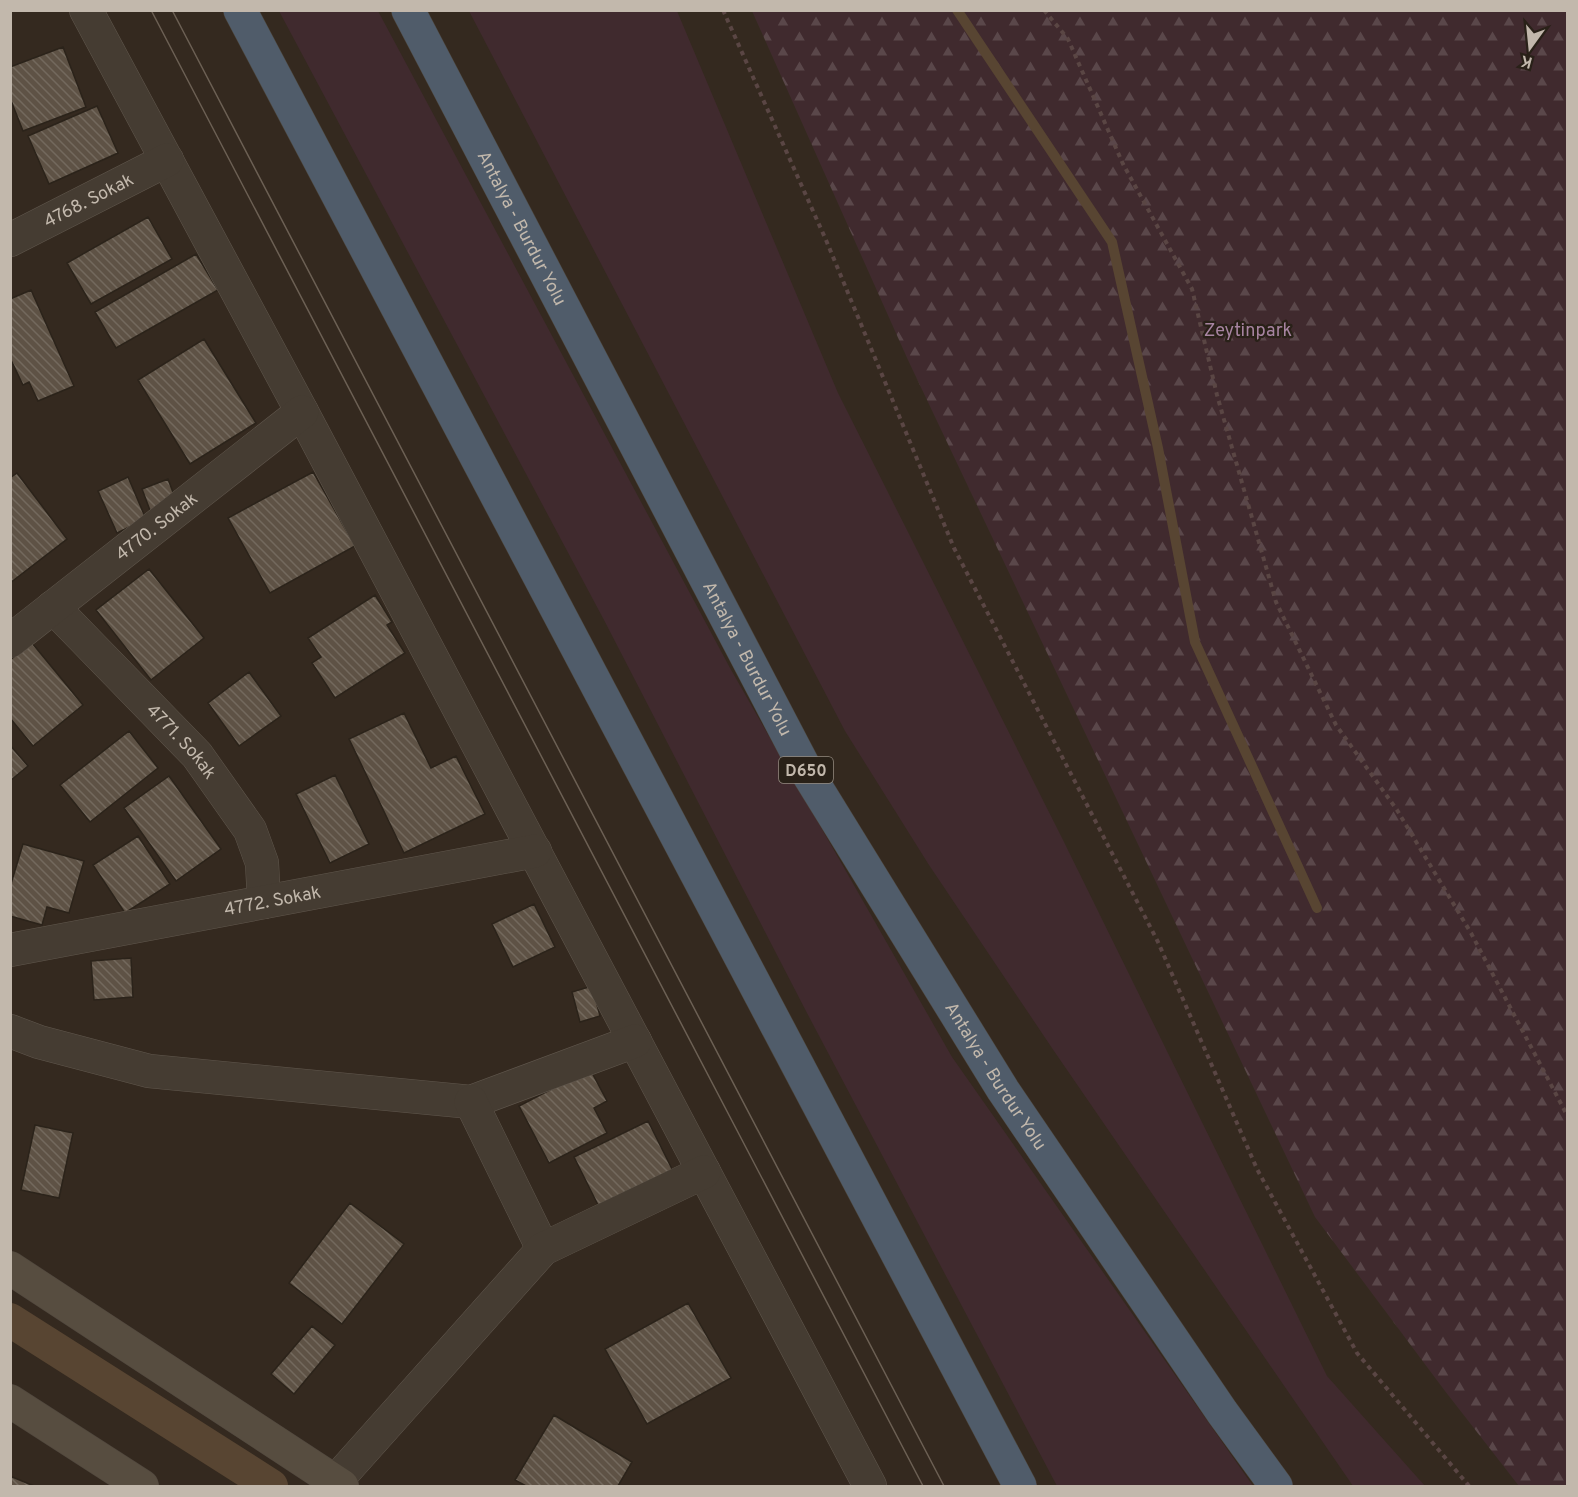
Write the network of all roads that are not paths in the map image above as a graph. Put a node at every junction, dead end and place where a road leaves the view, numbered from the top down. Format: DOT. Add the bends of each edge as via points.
graph roads {
  1 [pos="86,10"];
  2 [pos="240,10"];
  3 [pos="408,10"];
  4 [pos="167,160"];
  5 [pos="10,240"];
  6 [pos="302,412"];
  7 [pos="53,607"];
  8 [pos="10,641"];
  9 [pos="535,851"];
  10 [pos="264,902"];
  11 [pos="10,950"];
  12 [pos="10,1031"];
  13 [pos="635,1041"];
  14 [pos="471,1102"];
  15 [pos="704,1172"];
  16 [pos="543,1249"];
  17 [pos="10,1268"];
  18 [pos="10,1401"];
  19 [pos="338,1484"];
  20 [pos="142,1486"];
  21 [pos="870,1486"];
  22 [pos="1020,1486"];
  23 [pos="1276,1486"];
  1 -- 4 [label="street"];
  2 -- 22 [label="highway"];
  3 -- 23 [label="highway, Antalya - Burdur Yolu / D650" via="808,774 1003,1090 1215,1403"];
  4 -- 5 [label="street, 4768. Sokak"];
  4 -- 6 [label="street"];
  6 -- 7 [label="street, 4770. Sokak"];
  6 -- 9 [label="street"];
  7 -- 8 [label="street, 4770. Sokak"];
  7 -- 10 [label="street, 4771. Sokak" via="197,755 250,830 262,863"];
  9 -- 10 [label="street, 4772. Sokak"];
  9 -- 13 [label="street"];
  10 -- 11 [label="street, 4772. Sokak"];
  12 -- 14 [label="street" via="149,1071"];
  13 -- 14 [label="street"];
  13 -- 15 [label="street"];
  14 -- 16 [label="street"];
  15 -- 16 [label="street"];
  15 -- 21 [label="street"];
  16 -- 19 [label="street"];
  17 -- 19 [label="street"];
  18 -- 20 [label="street"];
}
